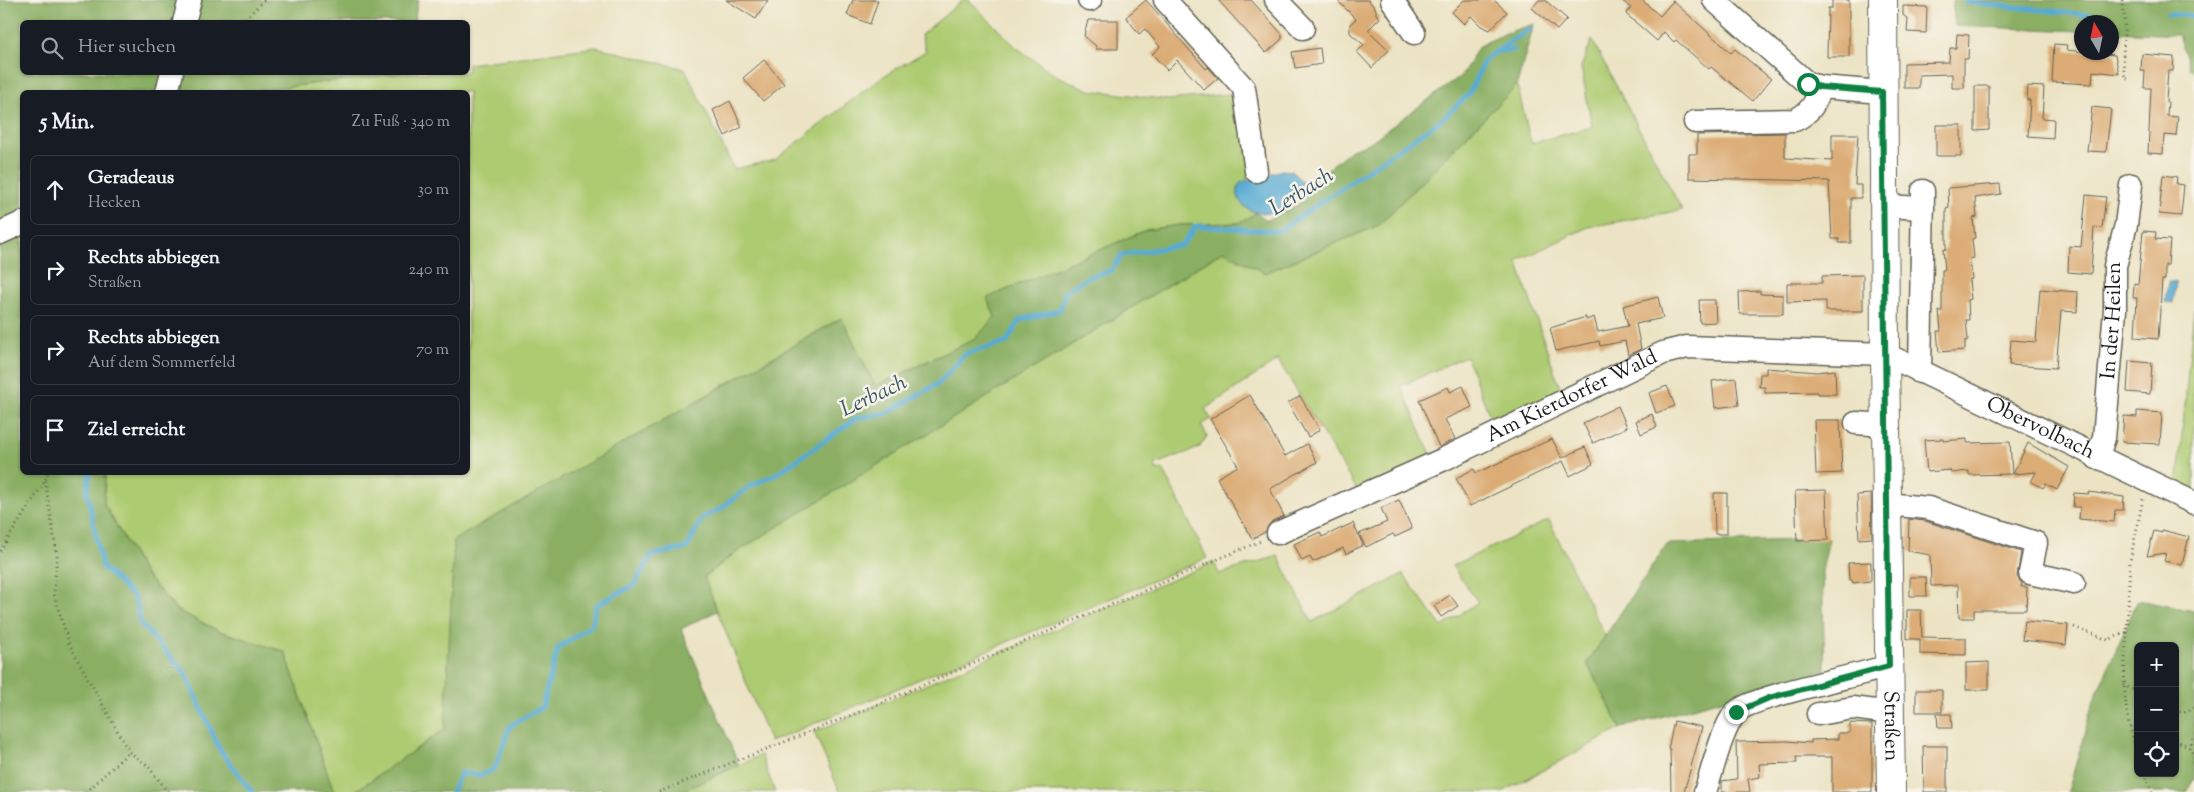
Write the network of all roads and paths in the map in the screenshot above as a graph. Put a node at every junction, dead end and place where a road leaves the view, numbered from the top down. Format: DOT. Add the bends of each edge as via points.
graph roads {
  1 [pos="190,0"];
  2 [pos="264,0"];
  3 [pos="1165,0"];
  4 [pos="1276,0"];
  5 [pos="1392,0"];
  6 [pos="1714,0"];
  7 [pos="1883,0"];
  8 [pos="2122,0"];
  9 [pos="185,20"];
  10 [pos="244,20"];
  11 [pos="1303,28"];
  12 [pos="1414,33"];
  13 [pos="171,75"];
  14 [pos="2130,80"];
  15 [pos="1821,87"];
  16 [pos="168,90"];
  17 [pos="1882,92"];
  18 [pos="1695,122"];
  19 [pos="1256,171"];
  20 [pos="2131,185"];
  21 [pos="1884,206"];
  22 [pos="20,223"];
  23 [pos="0,233"];
  24 [pos="1885,354"];
  25 [pos="1920,372"];
  26 [pos="1856,423"];
  27 [pos="1886,425"];
  28 [pos="2097,458"];
  29 [pos="47,475"];
  30 [pos="45,481"];
  31 [pos="2146,481"];
  32 [pos="2194,503"];
  33 [pos="1887,504"];
  34 [pos="1278,533"];
  35 [pos="0,552"];
  36 [pos="2074,583"];
  37 [pos="2074,627"];
  38 [pos="2127,632"];
  39 [pos="1889,666"];
  40 [pos="2123,685"];
  41 [pos="2134,691"];
  42 [pos="2194,708"];
  43 [pos="2179,711"];
  44 [pos="1890,713"];
  45 [pos="1818,714"];
  46 [pos="2194,735"];
  47 [pos="2179,742"];
  48 [pos="2134,743"];
  49 [pos="2190,747"];
  50 [pos="129,752"];
  51 [pos="2194,757"];
  52 [pos="2146,777"];
  53 [pos="86,792"];
  54 [pos="168,792"];
  55 [pos="659,792"];
  56 [pos="1705,792"];
  57 [pos="1891,792"];
  58 [pos="2152,792"];
  1 -- 9 [label="street"];
  2 -- 10 [label="path"];
  3 -- 19 [label="street" via="1244,88"];
  4 -- 11 [label="street"];
  5 -- 12 [label="street"];
  6 -- 15 [label="street" via="1808,84"];
  7 -- 17 [label="main road, Straßen"];
  8 -- 14 [label="path" via="2122,64 2125,78"];
  13 -- 16 [label="street"];
  15 -- 17 [label="street"];
  15 -- 18 [label="street" via="1817,100 1806,114 1794,120"];
  17 -- 21 [label="main road, Straßen"];
  20 -- 28 [label="street, In der Heilen" via="2105,324 2104,438"];
  21 -- 24 [label="main road, Straßen"];
  21 -- 25 [label="street" via="1923,199"];
  22 -- 23 [label="street"];
  24 -- 25 [label="street, Obervolbach"];
  24 -- 27 [label="main road, Straßen"];
  24 -- 34 [label="street, Am Kierdorfer Wald" via="1687,347 1663,353 1442,460"];
  25 -- 28 [label="street, Obervolbach"];
  26 -- 27 [label="street"];
  27 -- 33 [label="main road, Straßen"];
  28 -- 31 [label="street, Obervolbach"];
  29 -- 30 [label="path"];
  30 -- 35 [label="path"];
  30 -- 50 [label="path" via="57,555 54,594 68,644"];
  31 -- 32 [label="street, Obervolbach"];
  31 -- 38 [label="path" via="2130,561"];
  33 -- 36 [label="street" via="1928,508 2036,543 2030,573"];
  33 -- 39 [label="main road, Straßen"];
  34 -- 55 [label="path" via="862,711"];
  37 -- 38 [label="path" via="2108,640"];
  38 -- 40 [label="path"];
  39 -- 44 [label="main road, Straßen"];
  39 -- 56 [label="street" via="1769,698 1736,712"];
  40 -- 41 [label="path"];
  40 -- 48 [label="path"];
  42 -- 43 [label="path" via="2184,713"];
  44 -- 45 [label="street" via="1853,708"];
  44 -- 57 [label="main road, Straßen"];
  46 -- 49 [label="path"];
  47 -- 49 [label="path"];
  49 -- 51 [label="path"];
  50 -- 53 [label="path"];
  50 -- 54 [label="path" via="147,765"];
  52 -- 58 [label="path"];
}
